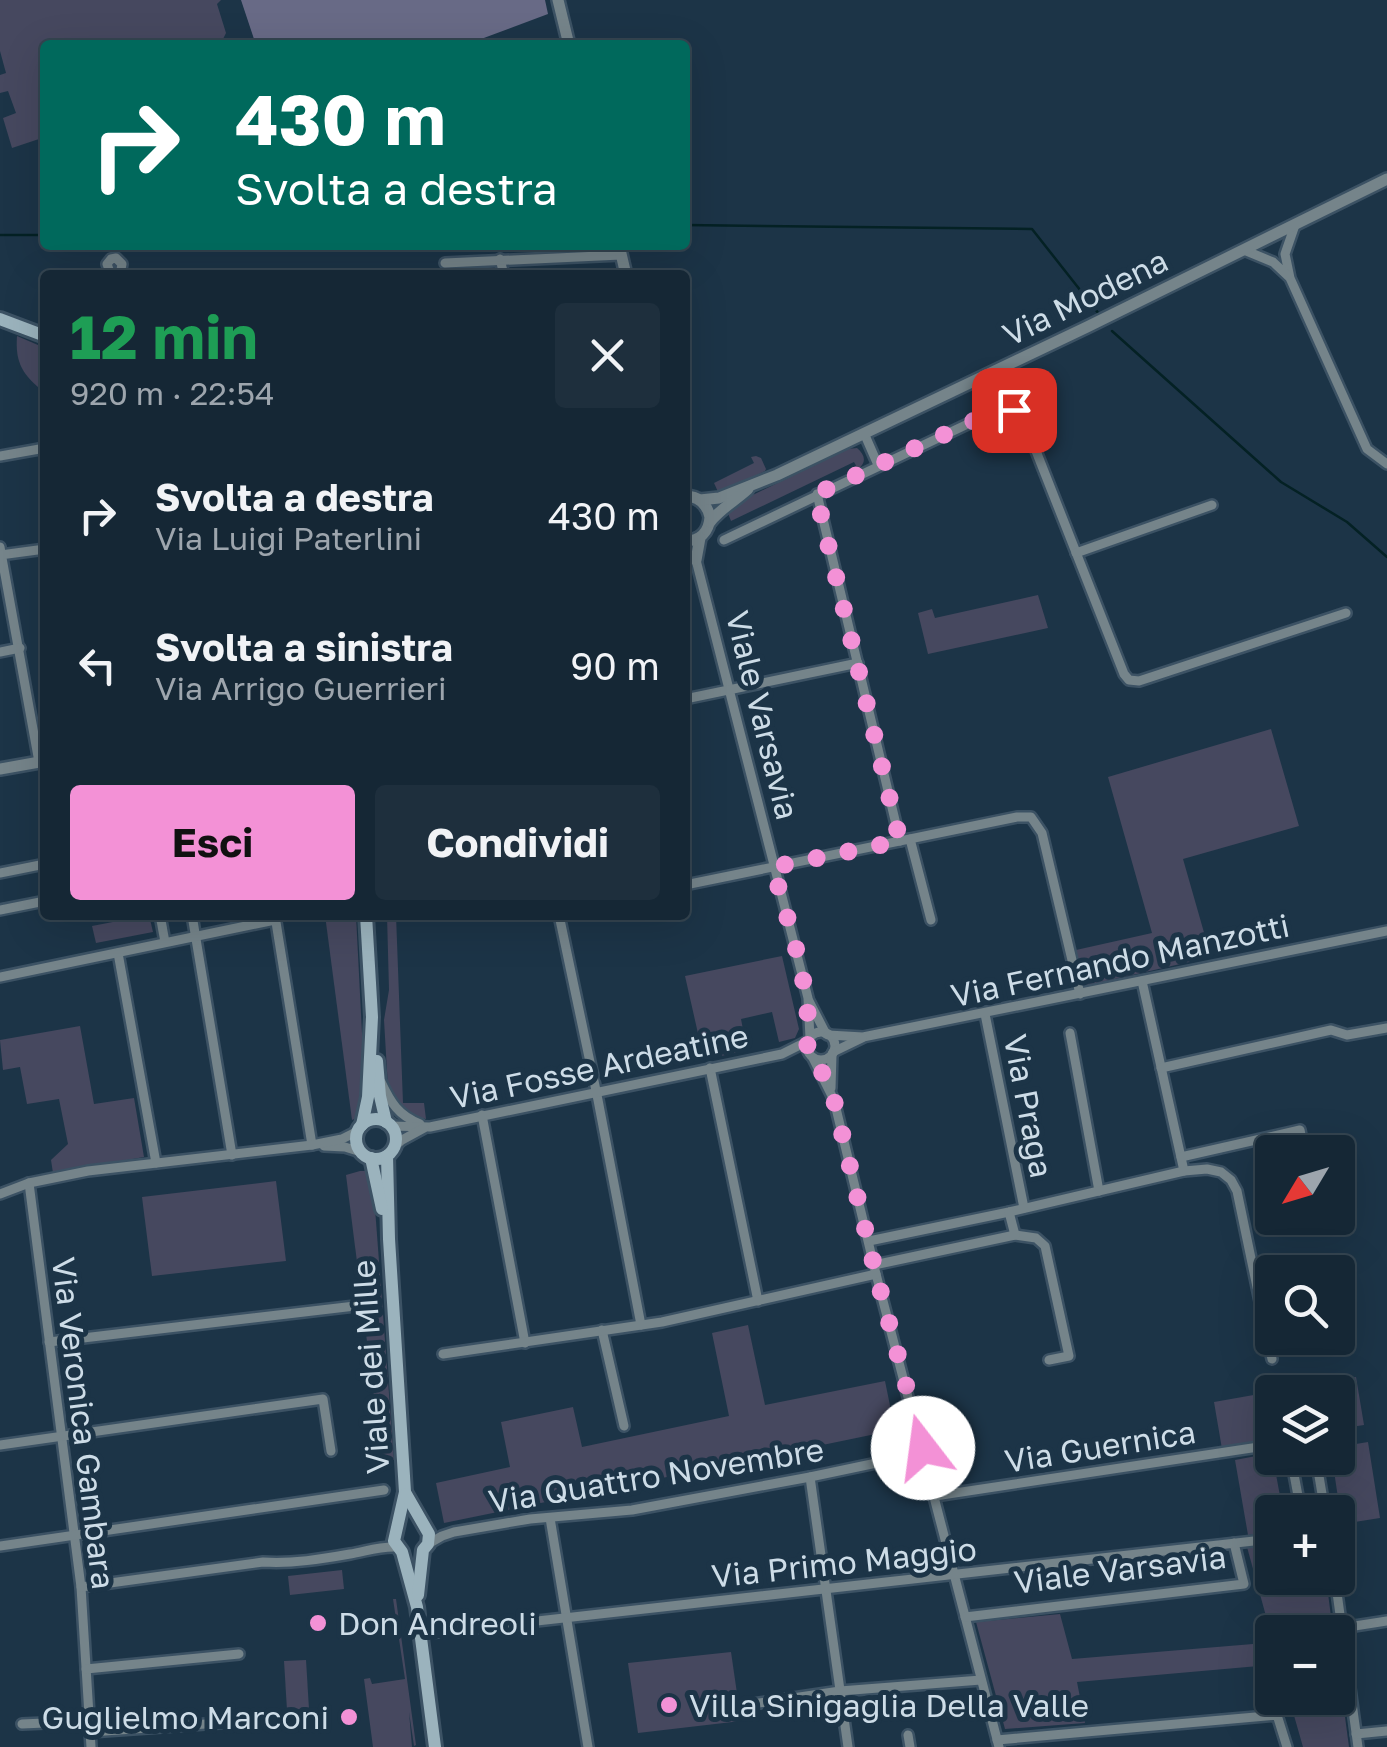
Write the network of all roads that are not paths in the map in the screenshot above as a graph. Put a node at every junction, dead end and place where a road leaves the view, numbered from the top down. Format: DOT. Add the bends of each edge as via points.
graph roads {
  1 [pos="558,0"];
  2 [pos="568,40"];
  3 [pos="1387,179"];
  4 [pos="1296,225"];
  5 [pos="1270,237"];
  6 [pos="620,250"];
  7 [pos="1244,250"];
  8 [pos="1285,254"];
  9 [pos="500,259"];
  10 [pos="445,262"];
  11 [pos="1273,262"];
  12 [pos="110,270"];
  13 [pos="121,270"];
  14 [pos="503,270"];
  15 [pos="1290,278"];
  16 [pos="0,319"];
  17 [pos="40,332"];
  18 [pos="864,434"];
  19 [pos="40,449"];
  20 [pos="0,456"];
  21 [pos="1387,464"];
  22 [pos="878,465"];
  23 [pos="752,486"];
  24 [pos="816,494"];
  25 [pos="691,495"];
  26 [pos="1212,505"];
  27 [pos="710,522"];
  28 [pos="700,538"];
  29 [pos="724,540"];
  30 [pos="690,541"];
  31 [pos="40,549"];
  32 [pos="690,551"];
  33 [pos="0,552"];
  34 [pos="1076,553"];
  35 [pos="696,560"];
  36 [pos="1346,612"];
  37 [pos="20,648"];
  38 [pos="0,652"];
  39 [pos="858,663"];
  40 [pos="728,690"];
  41 [pos="690,698"];
  42 [pos="40,752"];
  43 [pos="40,762"];
  44 [pos="0,769"];
  45 [pos="905,840"];
  46 [pos="40,865"];
  47 [pos="773,867"];
  48 [pos="0,873"];
  49 [pos="690,884"];
  50 [pos="40,902"];
  51 [pos="0,910"];
  52 [pos="161,920"];
  53 [pos="193,920"];
  54 [pos="266,920"];
  55 [pos="275,920"];
  56 [pos="366,920"];
  57 [pos="560,920"];
  58 [pos="931,920"];
  59 [pos="1387,931"];
  60 [pos="195,936"];
  61 [pos="165,942"];
  62 [pos="118,953"];
  63 [pos="0,977"];
  64 [pos="1142,980"];
  65 [pos="1080,994"];
  66 [pos="808,998"];
  67 [pos="985,1014"];
  68 [pos="372,1016"];
  69 [pos="1387,1028"];
  70 [pos="1070,1033"];
  71 [pos="827,1034"];
  72 [pos="862,1038"];
  73 [pos="809,1040"];
  74 [pos="833,1053"];
  75 [pos="782,1054"];
  76 [pos="812,1056"];
  77 [pos="710,1068"];
  78 [pos="1161,1068"];
  79 [pos="377,1073"];
  80 [pos="831,1090"];
  81 [pos="596,1092"];
  82 [pos="482,1115"];
  83 [pos="388,1124"];
  84 [pos="427,1127"];
  85 [pos="360,1128"];
  86 [pos="1279,1135"];
  87 [pos="1301,1135"];
  88 [pos="1255,1141"];
  89 [pos="312,1145"];
  90 [pos="390,1152"];
  91 [pos="232,1155"];
  92 [pos="366,1155"];
  93 [pos="1181,1158"];
  94 [pos="156,1163"];
  95 [pos="1184,1171"];
  96 [pos="29,1184"];
  97 [pos="1100,1191"];
  98 [pos="0,1194"];
  99 [pos="1024,1208"];
  100 [pos="1009,1212"];
  101 [pos="1016,1235"];
  102 [pos="389,1238"];
  103 [pos="869,1240"];
  104 [pos="875,1269"];
  105 [pos="758,1302"];
  106 [pos="355,1306"];
  107 [pos="640,1325"];
  108 [pos="602,1330"];
  109 [pos="50,1342"];
  110 [pos="525,1343"];
  111 [pos="443,1354"];
  112 [pos="1272,1359"];
  113 [pos="1050,1360"];
  114 [pos="624,1426"];
  115 [pos="62,1437"];
  116 [pos="0,1445"];
  117 [pos="1255,1448"];
  118 [pos="332,1452"];
  119 [pos="924,1453"];
  120 [pos="810,1477"];
  121 [pos="384,1490"];
  122 [pos="405,1492"];
  123 [pos="935,1496"];
  124 [pos="550,1518"];
  125 [pos="424,1524"];
  126 [pos="398,1525"];
  127 [pos="454,1532"];
  128 [pos="74,1536"];
  129 [pos="1255,1541"];
  130 [pos="1234,1543"];
  131 [pos="0,1546"];
  132 [pos="426,1547"];
  133 [pos="400,1549"];
  134 [pos="955,1575"];
  135 [pos="81,1587"];
  136 [pos="827,1589"];
  137 [pos="417,1607"];
  138 [pos="965,1616"];
  139 [pos="566,1619"];
  140 [pos="1387,1621"];
  141 [pos="1355,1626"];
  142 [pos="420,1634"];
  143 [pos="239,1654"];
  144 [pos="86,1669"];
  145 [pos="982,1680"];
  146 [pos="840,1692"];
  147 [pos="746,1705"];
  148 [pos="1353,1715"];
  149 [pos="279,1719"];
  150 [pos="22,1724"];
  151 [pos="90,1726"];
  152 [pos="1387,1731"];
  153 [pos="908,1734"];
  154 [pos="1356,1734"];
  155 [pos="998,1744"];
  156 [pos="91,1747"];
  157 [pos="434,1747"];
  158 [pos="588,1747"];
  159 [pos="848,1747"];
  160 [pos="910,1747"];
  161 [pos="1287,1747"];
  162 [pos="1358,1747"];
  1 -- 2 [label="street"];
  3 -- 4 [label="street, Via Modena"];
  4 -- 5 [label="street, Via Modena"];
  4 -- 8 [label="street"];
  5 -- 7 [label="street, Via Modena"];
  5 -- 8 [label="street"];
  5 -- 11 [label="street"];
  6 -- 9 [label="street"];
  7 -- 11 [label="street"];
  7 -- 18 [label="street, Via Modena"];
  8 -- 15 [label="street"];
  9 -- 10 [label="street"];
  9 -- 14 [label="street"];
  11 -- 15 [label="street"];
  12 -- 13 [label="street" via="107,264 116,258"];
  15 -- 21 [label="street" via="1367,449"];
  16 -- 17 [label="main road"];
  18 -- 22 [label="street"];
  18 -- 23 [label="street, Via Modena"];
  19 -- 20 [label="street"];
  22 -- 24 [label="street"];
  22 -- 34 [label="street" via="995,411 1014,410"];
  23 -- 25 [label="street, Via Modena" via="719,498"];
  23 -- 27 [label="street, Via Modena"];
  24 -- 29 [label="street"];
  24 -- 39 [label="street"];
  25 -- 27 [label="street" via="707,508"];
  26 -- 34 [label="street"];
  27 -- 28 [label="street, Via Modena"];
  28 -- 30 [label="street"];
  28 -- 35 [label="street, Viale Varsavia"];
  31 -- 33 [label="street"];
  32 -- 35 [label="street, Viale Varsavia"];
  33 -- 37 [label="street"];
  34 -- 36 [label="street" via="1132,682"];
  35 -- 40 [label="street, Viale Varsavia"];
  37 -- 38 [label="street"];
  37 -- 42 [label="street"];
  39 -- 40 [label="street"];
  39 -- 45 [label="street"];
  40 -- 41 [label="street"];
  40 -- 47 [label="street, Viale Varsavia"];
  43 -- 44 [label="street"];
  45 -- 47 [label="street"];
  45 -- 58 [label="street"];
  45 -- 65 [label="street" via="1031,818 1042,833"];
  46 -- 48 [label="street"];
  47 -- 49 [label="street"];
  47 -- 66 [label="street, Viale Varsavia"];
  50 -- 51 [label="street"];
  52 -- 61 [label="street"];
  53 -- 60 [label="street"];
  54 -- 60 [label="street"];
  55 -- 89 [label="street"];
  56 -- 68 [label="main road, Viale dei Mille"];
  57 -- 81 [label="street"];
  59 -- 64 [label="street, Via Fernando Manzotti"];
  60 -- 61 [label="street"];
  60 -- 91 [label="street"];
  61 -- 62 [label="street"];
  62 -- 63 [label="street"];
  62 -- 94 [label="street"];
  64 -- 65 [label="street, Via Fernando Manzotti"];
  64 -- 78 [label="street"];
  65 -- 67 [label="street, Via Fernando Manzotti"];
  66 -- 71 [label="street, Viale Varsavia"];
  66 -- 73 [label="street, Viale Varsavia"];
  67 -- 72 [label="street, Via Fernando Manzotti"];
  67 -- 99 [label="street, Via Praga"];
  68 -- 79 [label="main road, Viale dei Mille"];
  68 -- 85 [label="main road, Viale dei Mille"];
  69 -- 78 [label="street" via="1347,1035 1331,1030"];
  70 -- 97 [label="street"];
  71 -- 72 [label="street, Via Fernando Manzotti"];
  71 -- 73 [label="street"];
  71 -- 74 [label="street, Viale Varsavia"];
  72 -- 74 [label="street, Via Fernando Manzotti"];
  73 -- 75 [label="street, Via Fosse Ardeatine"];
  73 -- 76 [label="street, Viale Varsavia"];
  74 -- 76 [label="street" via="821,1060"];
  74 -- 80 [label="street, Viale Varsavia"];
  75 -- 76 [label="street, Via Fosse Ardeatine"];
  75 -- 77 [label="street, Via Fosse Ardeatine"];
  76 -- 80 [label="street, Viale Varsavia"];
  77 -- 81 [label="street, Via Fosse Ardeatine"];
  77 -- 105 [label="street"];
  78 -- 93 [label="street"];
  79 -- 83 [label="main road, Viale dei Mille"];
  79 -- 84 [label="street, Via Fosse Ardeatine" via="398,1112"];
  80 -- 103 [label="street, Viale Varsavia"];
  81 -- 82 [label="street, Via Fosse Ardeatine"];
  81 -- 107 [label="street"];
  82 -- 84 [label="street, Via Fosse Ardeatine"];
  82 -- 110 [label="street"];
  83 -- 84 [label="street, Via Fosse Ardeatine"];
  83 -- 85 [label="main road" via="374,1120"];
  83 -- 90 [label="main road, Viale dei Mille" via="395,1136"];
  84 -- 90 [label="street, Via Fosse Ardeatine"];
  85 -- 89 [label="street"];
  85 -- 92 [label="main road, Viale dei Mille" via="356,1142"];
  86 -- 87 [label="street"];
  88 -- 93 [label="street"];
  89 -- 91 [label="street"];
  89 -- 92 [label="street"];
  90 -- 92 [label="main road"];
  90 -- 102 [label="main road, Viale dei Mille"];
  91 -- 94 [label="street"];
  92 -- 102 [label="main road, Viale dei Mille"];
  93 -- 95 [label="street"];
  94 -- 96 [label="street"];
  95 -- 97 [label="street"];
  95 -- 112 [label="street" via="1214,1170 1234,1184"];
  96 -- 98 [label="street"];
  96 -- 109 [label="street, Via Veronica Gambara"];
  97 -- 99 [label="street"];
  99 -- 100 [label="street"];
  100 -- 101 [label="street"];
  100 -- 103 [label="street"];
  101 -- 104 [label="street"];
  101 -- 113 [label="street" via="1045,1246 1069,1356"];
  102 -- 122 [label="main road, Viale dei Mille"];
  103 -- 104 [label="street, Viale Varsavia"];
  104 -- 105 [label="street"];
  104 -- 119 [label="street, Viale Varsavia"];
  105 -- 107 [label="street"];
  106 -- 109 [label="street"];
  107 -- 108 [label="street"];
  108 -- 110 [label="street"];
  108 -- 114 [label="street"];
  109 -- 115 [label="street, Via Veronica Gambara"];
  110 -- 111 [label="street"];
  115 -- 116 [label="street"];
  115 -- 118 [label="street" via="323,1399"];
  115 -- 128 [label="street, Via Veronica Gambara"];
  117 -- 123 [label="street, Via Guernica"];
  119 -- 120 [label="street, Via Quattro Novembre"];
  119 -- 123 [label="street, Viale Varsavia"];
  120 -- 124 [label="street, Via Quattro Novembre"];
  120 -- 136 [label="street"];
  121 -- 128 [label="street"];
  122 -- 125 [label="main road, Viale dei Mille"];
  122 -- 126 [label="main road, Viale dei Mille"];
  123 -- 134 [label="street, Viale Varsavia"];
  124 -- 127 [label="street, Via Quattro Novembre"];
  124 -- 139 [label="street"];
  125 -- 126 [label="main road, Viale dei Mille" via="408,1519"];
  125 -- 127 [label="street, Via Quattro Novembre"];
  125 -- 132 [label="main road, Viale dei Mille"];
  126 -- 133 [label="main road, Viale dei Mille"];
  127 -- 132 [label="street, Via Quattro Novembre"];
  128 -- 131 [label="street"];
  128 -- 135 [label="street, Via Veronica Gambara"];
  129 -- 130 [label="street, Via Primo Maggio"];
  130 -- 134 [label="street, Via Primo Maggio"];
  130 -- 138 [label="street, Viale Varsavia" via="1244,1584"];
  132 -- 133 [label="main road" via="413,1554"];
  132 -- 137 [label="main road, Viale dei Mille"];
  133 -- 135 [label="street" via="382,1546"];
  133 -- 137 [label="main road, Viale dei Mille"];
  134 -- 136 [label="street, Via Primo Maggio"];
  134 -- 138 [label="street, Viale Varsavia"];
  135 -- 144 [label="street, Via Veronica Gambara"];
  136 -- 139 [label="street, Via Primo Maggio"];
  136 -- 146 [label="street"];
  137 -- 142 [label="main road, Viale dei Mille"];
  138 -- 145 [label="street, Viale Varsavia"];
  139 -- 142 [label="street, Via Primo Maggio"];
  139 -- 158 [label="street"];
  140 -- 141 [label="street"];
  142 -- 157 [label="main road, Viale dei Mille"];
  143 -- 144 [label="street"];
  144 -- 151 [label="street, Via Veronica Gambara"];
  145 -- 146 [label="street"];
  145 -- 155 [label="street, Viale Varsavia"];
  146 -- 147 [label="street"];
  146 -- 159 [label="street"];
  148 -- 154 [label="street"];
  149 -- 151 [label="street"];
  150 -- 151 [label="street"];
  151 -- 156 [label="street, Via Veronica Gambara"];
  152 -- 154 [label="street"];
  153 -- 160 [label="street"];
  154 -- 162 [label="street"];
  155 -- 161 [label="street, Viale Varsavia" via="1277,1715"];
}
